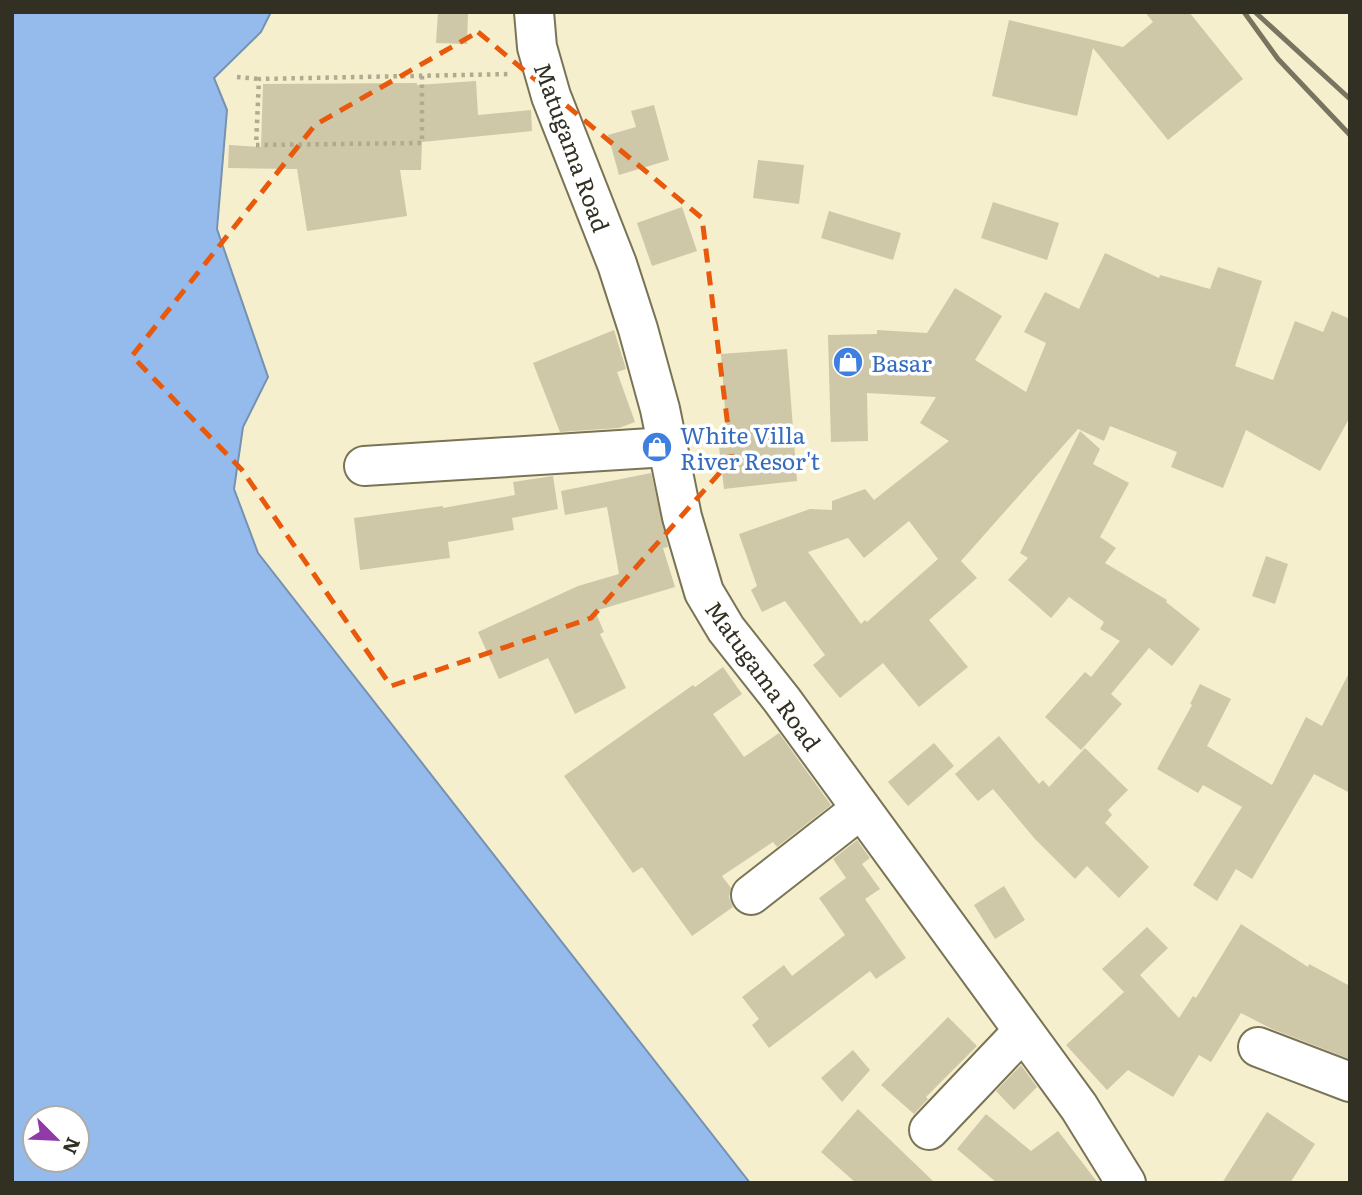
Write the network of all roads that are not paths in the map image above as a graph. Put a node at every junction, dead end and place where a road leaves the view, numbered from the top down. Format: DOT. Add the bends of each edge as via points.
graph roads {
  1 [pos="534,12"];
  2 [pos="667,447"];
  3 [pos="364,466"];
  4 [pos="862,809"];
  5 [pos="751,895"];
  6 [pos="1023,1031"];
  7 [pos="1258,1047"];
  8 [pos="1350,1082"];
  9 [pos="929,1129"];
  10 [pos="1126,1183"];
  1 -- 2 [label="main road, Matugama Road" via="544,73 617,264 660,408"];
  2 -- 3 [label="main road"];
  2 -- 4 [label="main road, Matugama Road" via="704,592 726,629"];
  4 -- 5 [label="main road"];
  4 -- 6 [label="main road, Matugama Road"];
  6 -- 9 [label="main road"];
  6 -- 10 [label="main road, Matugama Road" via="1079,1107"];
  7 -- 8 [label="main road"];
}
